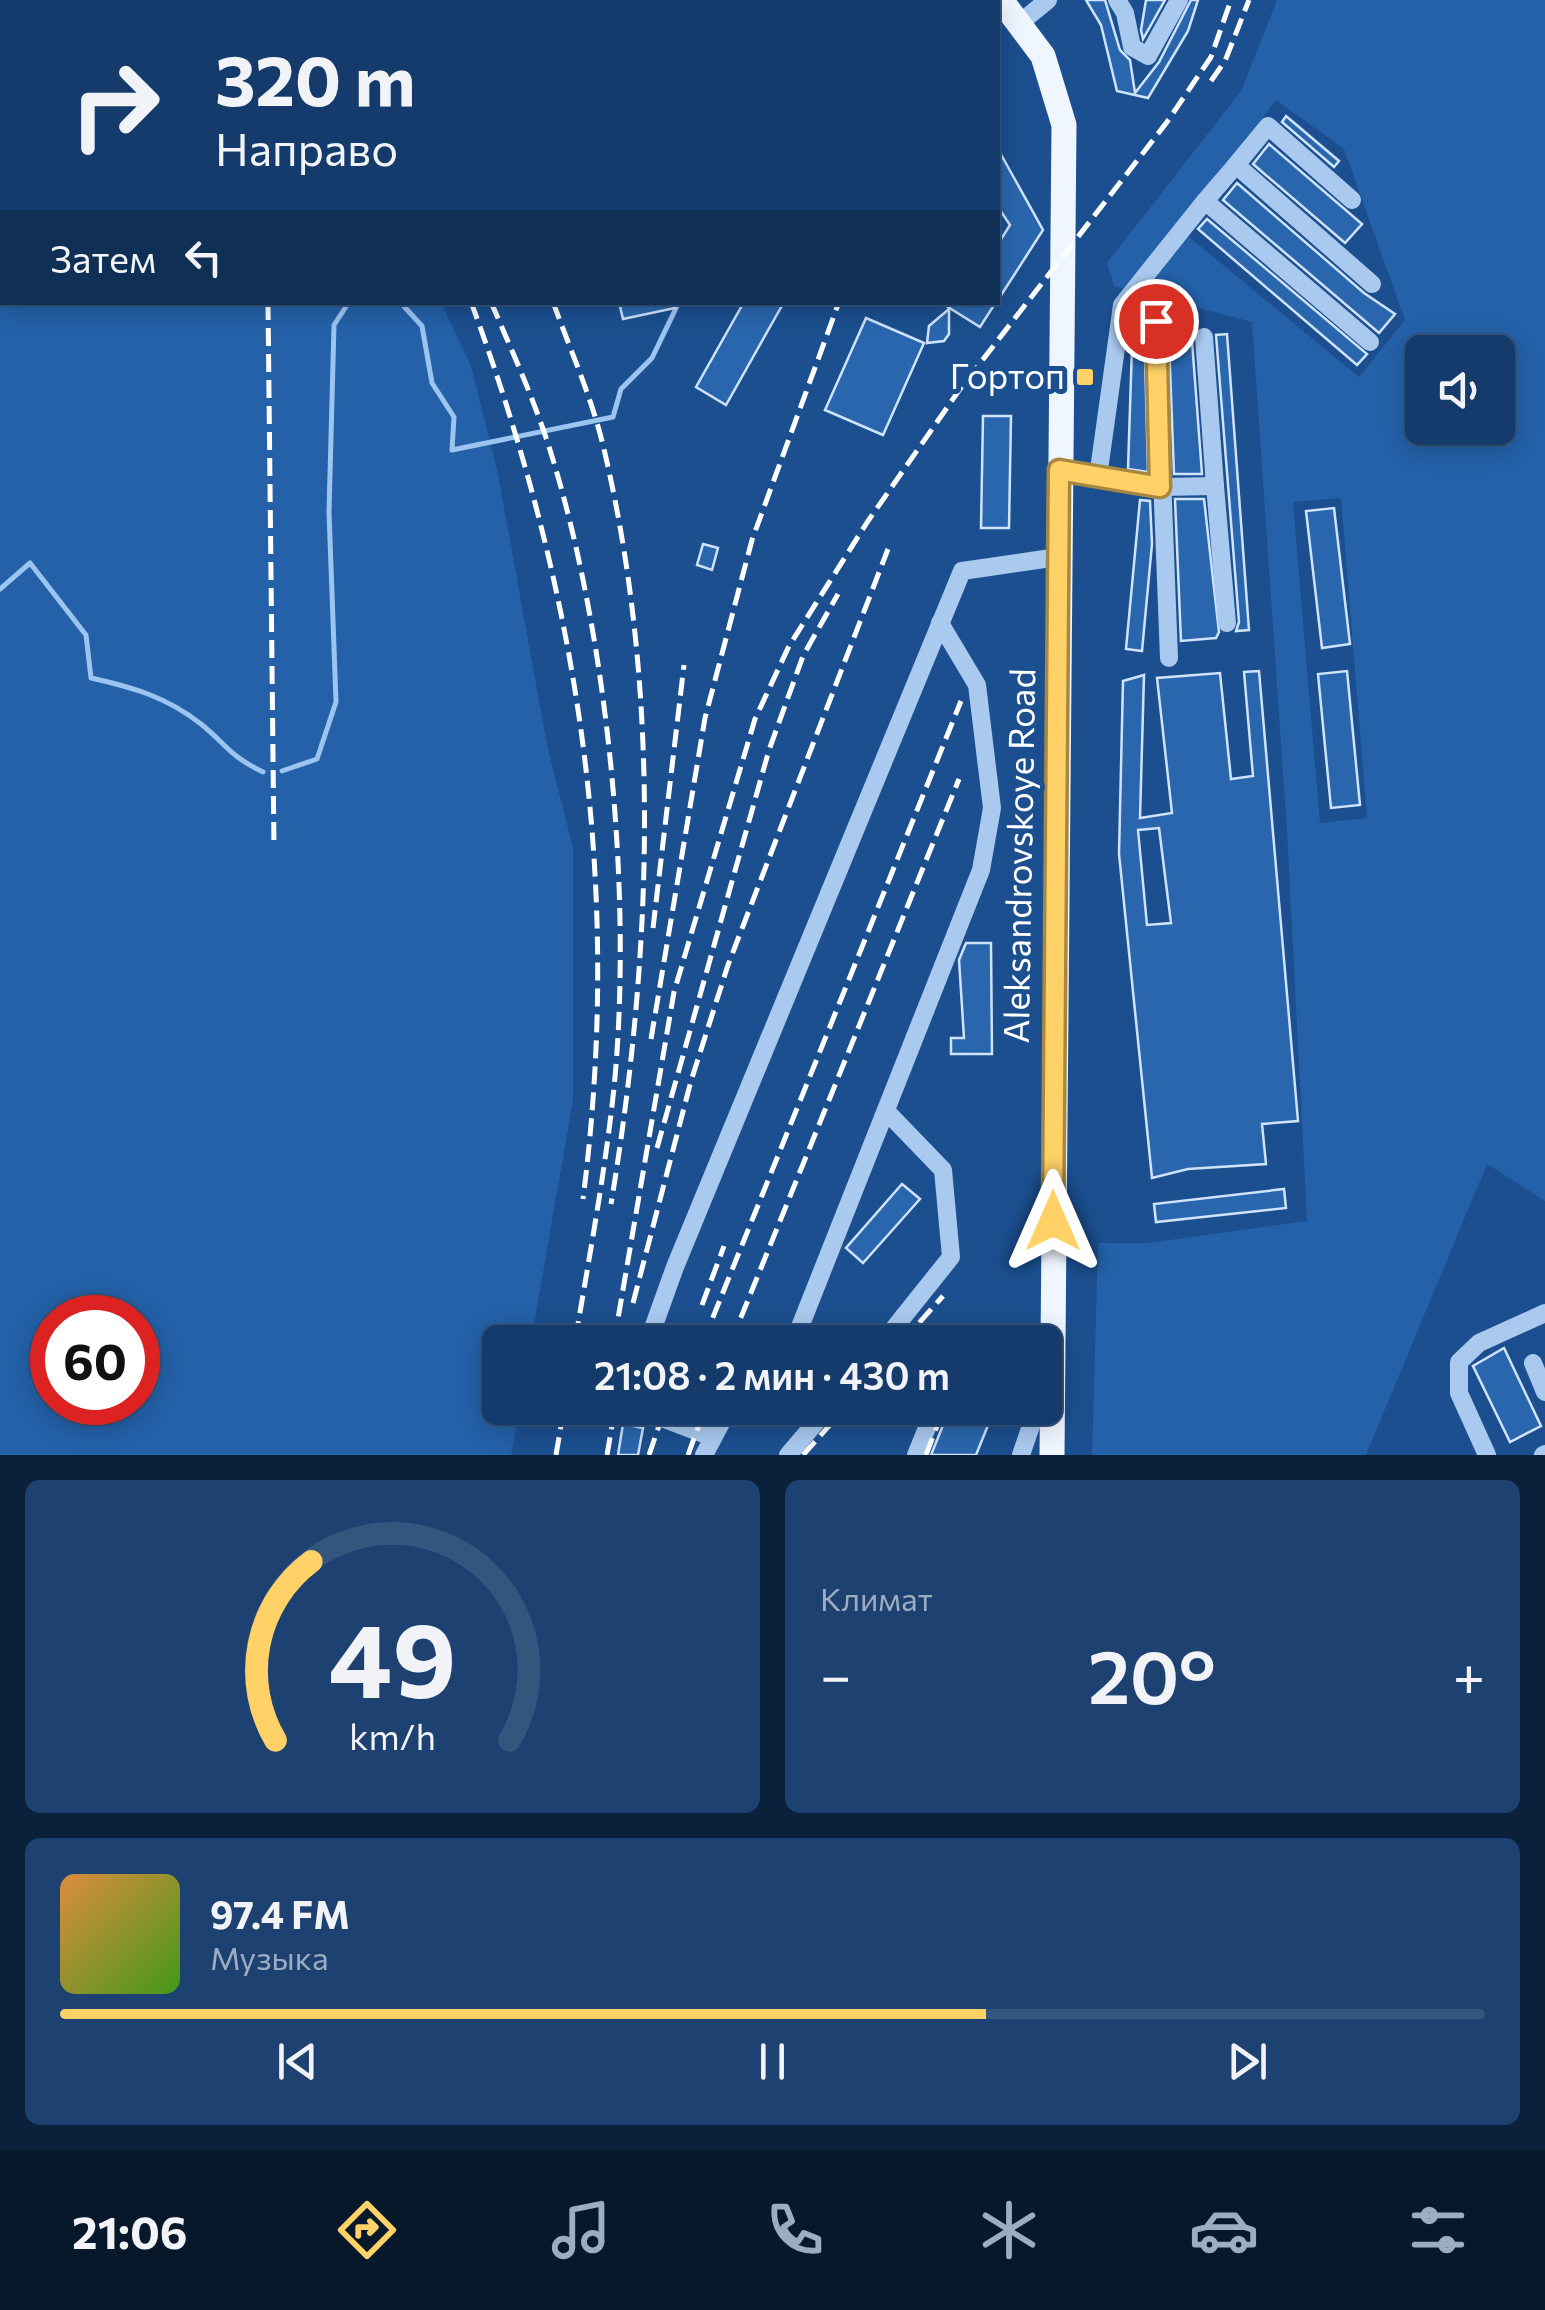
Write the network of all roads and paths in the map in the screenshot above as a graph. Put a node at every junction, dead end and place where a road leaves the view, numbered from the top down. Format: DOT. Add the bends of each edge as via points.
graph roads {
  1 [pos="1001,0"];
  2 [pos="1048,0"];
  3 [pos="1180,0"];
  4 [pos="1127,4"];
  5 [pos="1022,22"];
  6 [pos="1236,165"];
  7 [pos="1352,200"];
  8 [pos="1206,202"];
  9 [pos="1372,284"];
  10 [pos="1156,321"];
  11 [pos="1204,337"];
  12 [pos="1370,342"];
  13 [pos="1059,470"];
  14 [pos="1098,477"];
  15 [pos="1214,486"];
  16 [pos="1160,487"];
  17 [pos="1058,557"];
  18 [pos="940,623"];
  19 [pos="1227,623"];
  20 [pos="1169,658"];
  21 [pos="886,1112"];
  22 [pos="1545,1314"];
  23 [pos="654,1325"];
  24 [pos="801,1325"];
  25 [pos="897,1325"];
  26 [pos="1050,1325"];
  27 [pos="1532,1363"];
  28 [pos="1545,1392"];
  29 [pos="674,1425"];
  30 [pos="814,1425"];
  31 [pos="928,1425"];
  32 [pos="1031,1425"];
  33 [pos="1051,1425"];
  34 [pos="708,1446"];
  35 [pos="788,1455"];
  36 [pos="916,1455"];
  37 [pos="1020,1455"];
  38 [pos="1052,1455"];
  39 [pos="1487,1455"];
  1 -- 5 [label="main road, Aleksandrovskoye Road"];
  2 -- 5 [label="street"];
  3 -- 4 [label="street" via="1148,56 1132,47"];
  5 -- 13 [label="main road, Aleksandrovskoye Road" via="1056,86 1064,125"];
  6 -- 7 [label="street" via="1268,126"];
  6 -- 8 [label="street"];
  6 -- 9 [label="street"];
  8 -- 12 [label="street"];
  8 -- 14 [label="street" via="1122,305"];
  10 -- 16 [label="street"];
  11 -- 15 [label="street"];
  13 -- 14 [label="street"];
  13 -- 17 [label="main road, Aleksandrovskoye Road"];
  14 -- 16 [label="street"];
  15 -- 16 [label="street"];
  15 -- 19 [label="street"];
  16 -- 20 [label="street"];
  17 -- 18 [label="street" via="962,571"];
  17 -- 26 [label="main road, Aleksandrovskoye Road"];
  18 -- 21 [label="street" via="978,685 992,808 981,870"];
  18 -- 23 [label="street"];
  21 -- 24 [label="street"];
  21 -- 25 [label="street" via="943,1170 951,1257"];
  22 -- 39 [label="street" via="1479,1343 1459,1362 1459,1393"];
  27 -- 28 [label="street"];
  29 -- 34 [label="street"];
  30 -- 35 [label="street"];
  31 -- 36 [label="street"];
  32 -- 37 [label="street"];
  33 -- 38 [label="main road, Aleksandrovskoye Road"];
}
